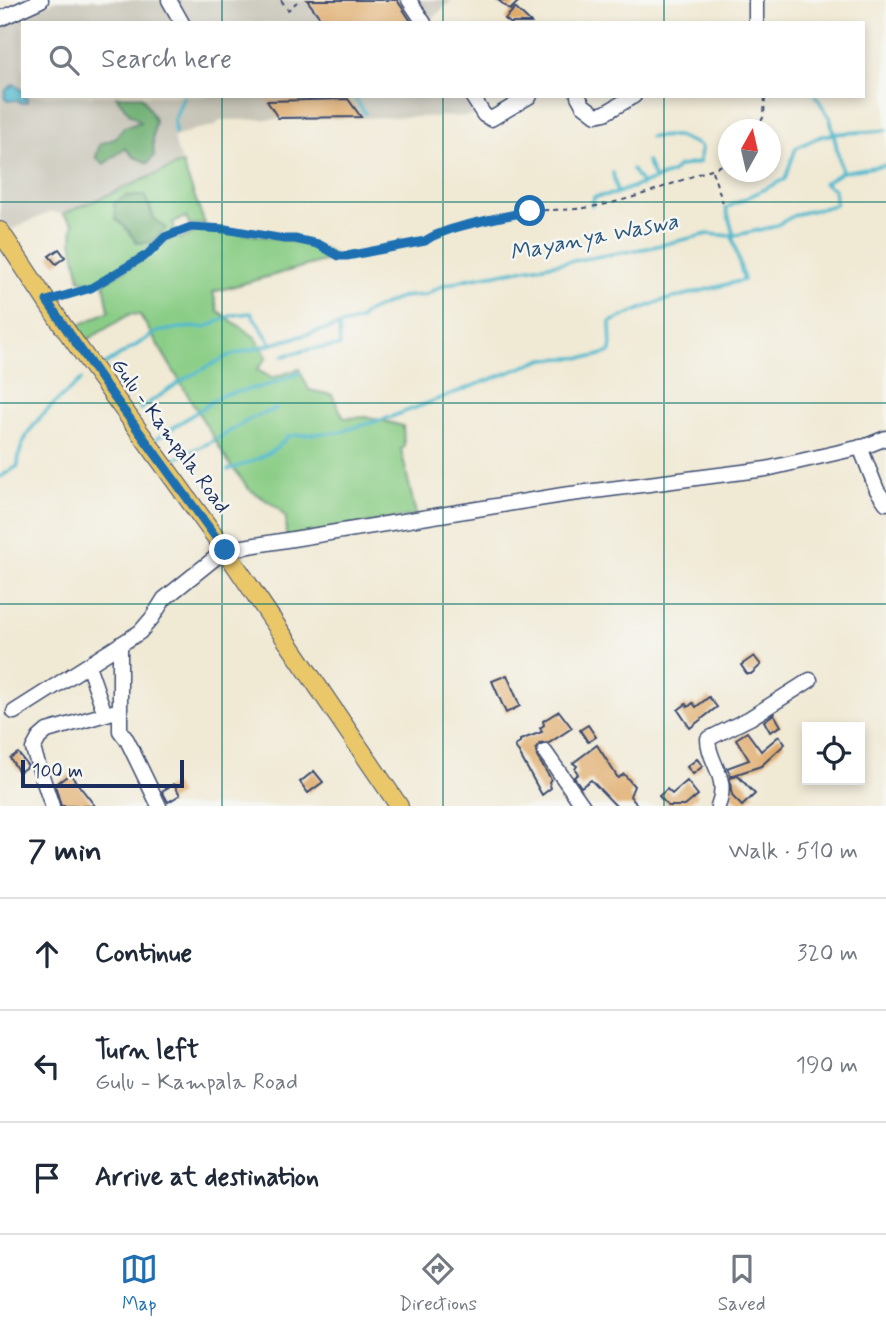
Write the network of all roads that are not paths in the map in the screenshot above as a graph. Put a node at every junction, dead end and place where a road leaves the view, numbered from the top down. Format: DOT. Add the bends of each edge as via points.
graph roads {
  1 [pos="41,0"];
  2 [pos="169,0"];
  3 [pos="409,0"];
  4 [pos="756,0"];
  5 [pos="0,19"];
  6 [pos="181,21"];
  7 [pos="423,21"];
  8 [pos="756,21"];
  9 [pos="473,98"];
  10 [pos="526,98"];
  11 [pos="579,98"];
  12 [pos="631,98"];
  13 [pos="0,230"];
  14 [pos="886,438"];
  15 [pos="860,447"];
  16 [pos="886,503"];
  17 [pos="225,550"];
  18 [pos="120,644"];
  19 [pos="88,665"];
  20 [pos="810,680"];
  21 [pos="120,710"];
  22 [pos="14,712"];
  23 [pos="105,714"];
  24 [pos="545,752"];
  25 [pos="52,806"];
  26 [pos="159,806"];
  27 [pos="399,806"];
  28 [pos="583,806"];
  29 [pos="719,806"];
  1 -- 5 [label="street"];
  2 -- 6 [label="street"];
  3 -- 7 [label="street"];
  4 -- 8 [label="street"];
  9 -- 10 [label="street" via="491,118"];
  11 -- 12 [label="street" via="596,115"];
  13 -- 17 [label="main road, Gulu - Kampala Road" via="113,397"];
  14 -- 15 [label="street"];
  15 -- 16 [label="street"];
  15 -- 17 [label="street" via="766,469 564,495"];
  17 -- 18 [label="street" via="163,599 140,632"];
  17 -- 27 [label="main road, Gulu - Kampala Road"];
  18 -- 19 [label="street"];
  18 -- 21 [label="street"];
  19 -- 22 [label="street"];
  19 -- 23 [label="street"];
  20 -- 29 [label="street" via="750,719 708,738 720,778"];
  21 -- 23 [label="street"];
  21 -- 26 [label="street" via="120,731"];
  23 -- 25 [label="street" via="47,731 39,738 33,749"];
  24 -- 28 [label="street"];
}
